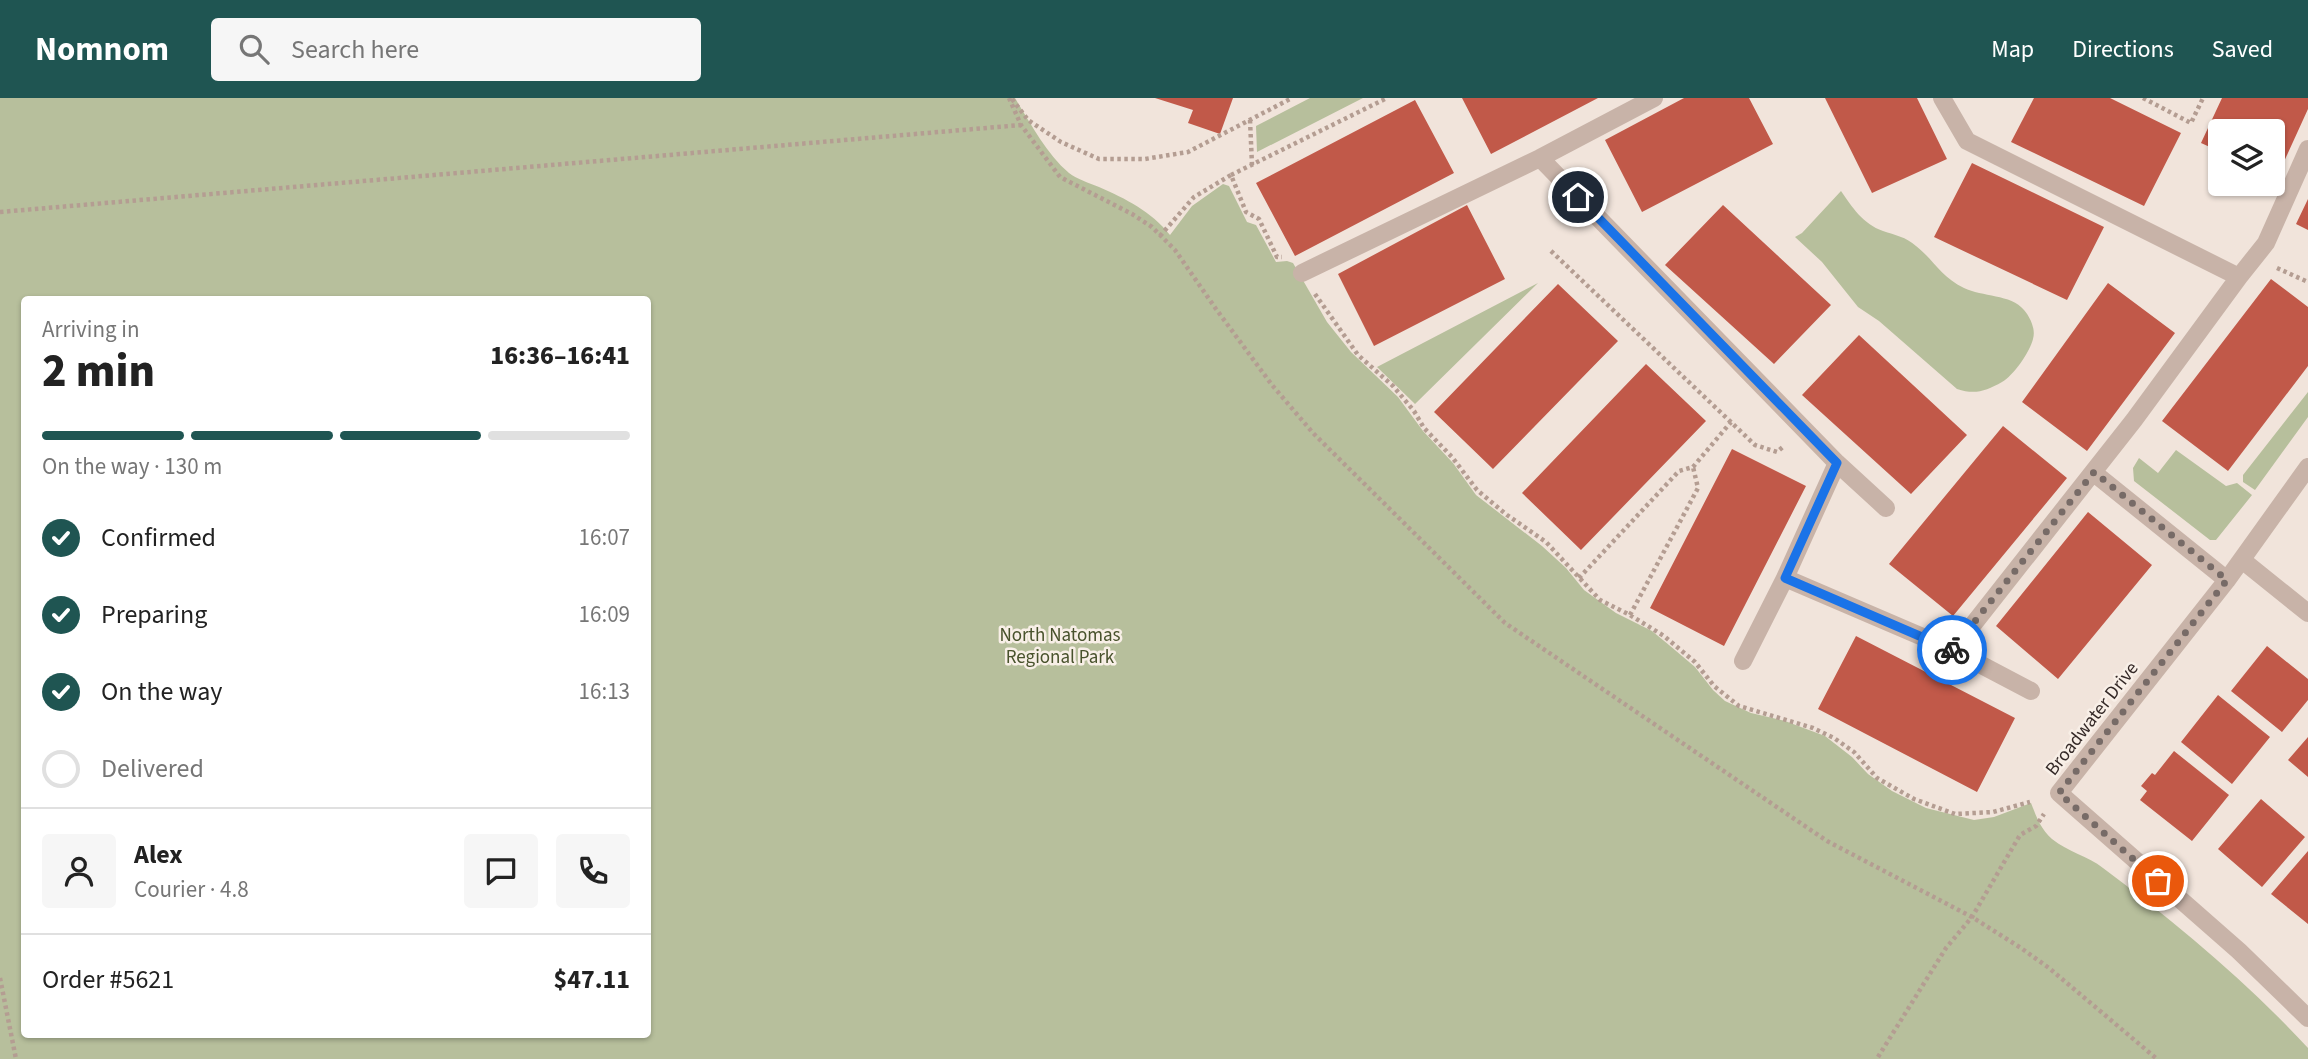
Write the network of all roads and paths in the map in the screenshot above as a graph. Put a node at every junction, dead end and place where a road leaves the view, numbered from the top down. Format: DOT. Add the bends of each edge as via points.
graph roads {
  1 [pos="1010,98"];
  2 [pos="1292,98"];
  3 [pos="1387,98"];
  4 [pos="1654,98"];
  5 [pos="1942,98"];
  6 [pos="2143,98"];
  7 [pos="2203,98"];
  8 [pos="1250,120"];
  9 [pos="1021,125"];
  10 [pos="2308,149"];
  11 [pos="1540,158"];
  12 [pos="1252,165"];
  13 [pos="1231,175"];
  14 [pos="0,212"];
  15 [pos="1160,236"];
  16 [pos="1551,251"];
  17 [pos="1302,274"];
  18 [pos="2239,277"];
  19 [pos="1731,422"];
  20 [pos="1803,428"];
  21 [pos="1837,463"];
  22 [pos="1693,467"];
  23 [pos="2308,467"];
  24 [pos="2094,472"];
  25 [pos="1886,509"];
  26 [pos="2242,560"];
  27 [pos="1579,578"];
  28 [pos="1785,578"];
  29 [pos="2227,580"];
  30 [pos="2308,613"];
  31 [pos="1630,615"];
  32 [pos="1953,650"];
  33 [pos="1743,661"];
  34 [pos="2031,691"];
  35 [pos="2029,802"];
  36 [pos="2036,826"];
  37 [pos="1972,917"];
  38 [pos="0,978"];
  39 [pos="2308,1018"];
  40 [pos="1878,1057"];
  41 [pos="16,1059"];
  42 [pos="2158,1059"];
  1 -- 8 [label="path" via="1028,120 1099,159 1145,159 1188,152"];
  1 -- 9 [label="path"];
  2 -- 8 [label="path"];
  3 -- 12 [label="path"];
  4 -- 11 [label="street"];
  5 -- 18 [label="street" via="1967,141"];
  6 -- 7 [label="path" via="2191,123"];
  8 -- 12 [label="path"];
  9 -- 14 [label="path"];
  9 -- 15 [label="path" via="1059,177 1132,214"];
  10 -- 18 [label="street" via="2266,243"];
  11 -- 17 [label="street"];
  11 -- 20 [label="street"];
  12 -- 13 [label="path"];
  13 -- 15 [label="path" via="1194,197"];
  13 -- 17 [label="path" via="1246,212 1259,219 1277,257 1296,261"];
  15 -- 37 [label="path" via="1312,433 1505,623 1827,841"];
  16 -- 19 [label="path"];
  17 -- 27 [label="path" via="1357,355 1393,386 1477,490 1546,542"];
  18 -- 24 [label="street"];
  19 -- 20 [label="path" via="1755,445 1777,452"];
  19 -- 22 [label="path"];
  20 -- 21 [label="street"];
  21 -- 25 [label="street"];
  21 -- 28 [label="street"];
  22 -- 27 [label="path" via="1679,471"];
  22 -- 31 [label="path" via="1698,488"];
  23 -- 26 [label="street, Broadwater Drive"];
  24 -- 29 [label="street"];
  24 -- 32 [label="street"];
  26 -- 29 [label="street, Broadwater Drive"];
  26 -- 30 [label="street"];
  27 -- 31 [label="path" via="1600,600"];
  28 -- 32 [label="street"];
  28 -- 33 [label="street"];
  29 -- 39 [label="street, Broadwater Drive" via="2059,793"];
  31 -- 35 [label="path" via="1685,653 1713,686 1739,706 1834,738 1877,778 1914,799 1955,814 1993,812"];
  32 -- 34 [label="street"];
  36 -- 37 [label="path" via="2020,835"];
  37 -- 40 [label="path" via="1946,948"];
  37 -- 42 [label="path" via="2049,968"];
  38 -- 41 [label="path"];
}
